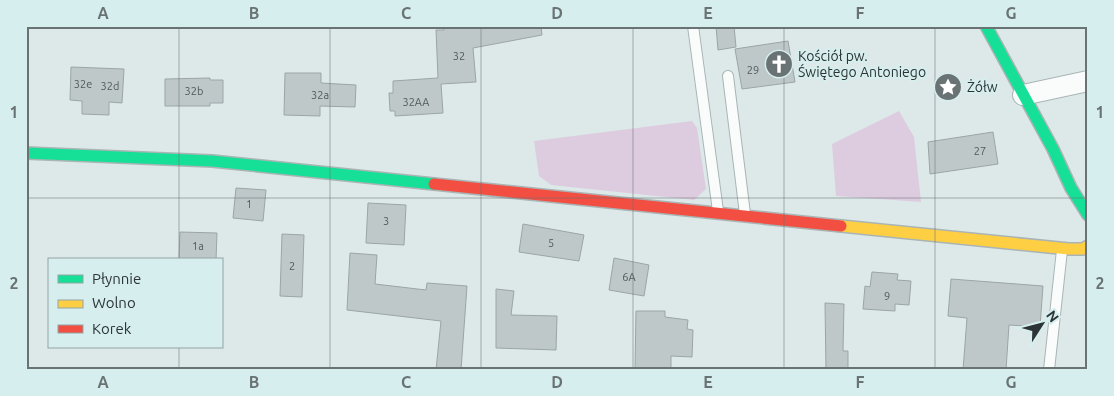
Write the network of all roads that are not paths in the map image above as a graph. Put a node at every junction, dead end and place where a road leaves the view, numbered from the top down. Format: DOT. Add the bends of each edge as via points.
graph roads {
  1 [pos="693,26"];
  2 [pos="986,26"];
  3 [pos="728,76"];
  4 [pos="1088,81"];
  5 [pos="1023,95"];
  6 [pos="26,153"];
  7 [pos="718,214"];
  8 [pos="1088,215"];
  9 [pos="745,217"];
  10 [pos="1088,246"];
  11 [pos="1062,249"];
  12 [pos="1049,370"];
  1 -- 7 [label="lane"];
  2 -- 5 [label="street"];
  3 -- 9 [label="lane"];
  4 -- 5 [label="street"];
  5 -- 8 [label="street"];
  6 -- 7 [label="street" via="212,161"];
  7 -- 9 [label="street"];
  9 -- 11 [label="street"];
  10 -- 11 [label="street"];
  11 -- 12 [label="lane"];
}
